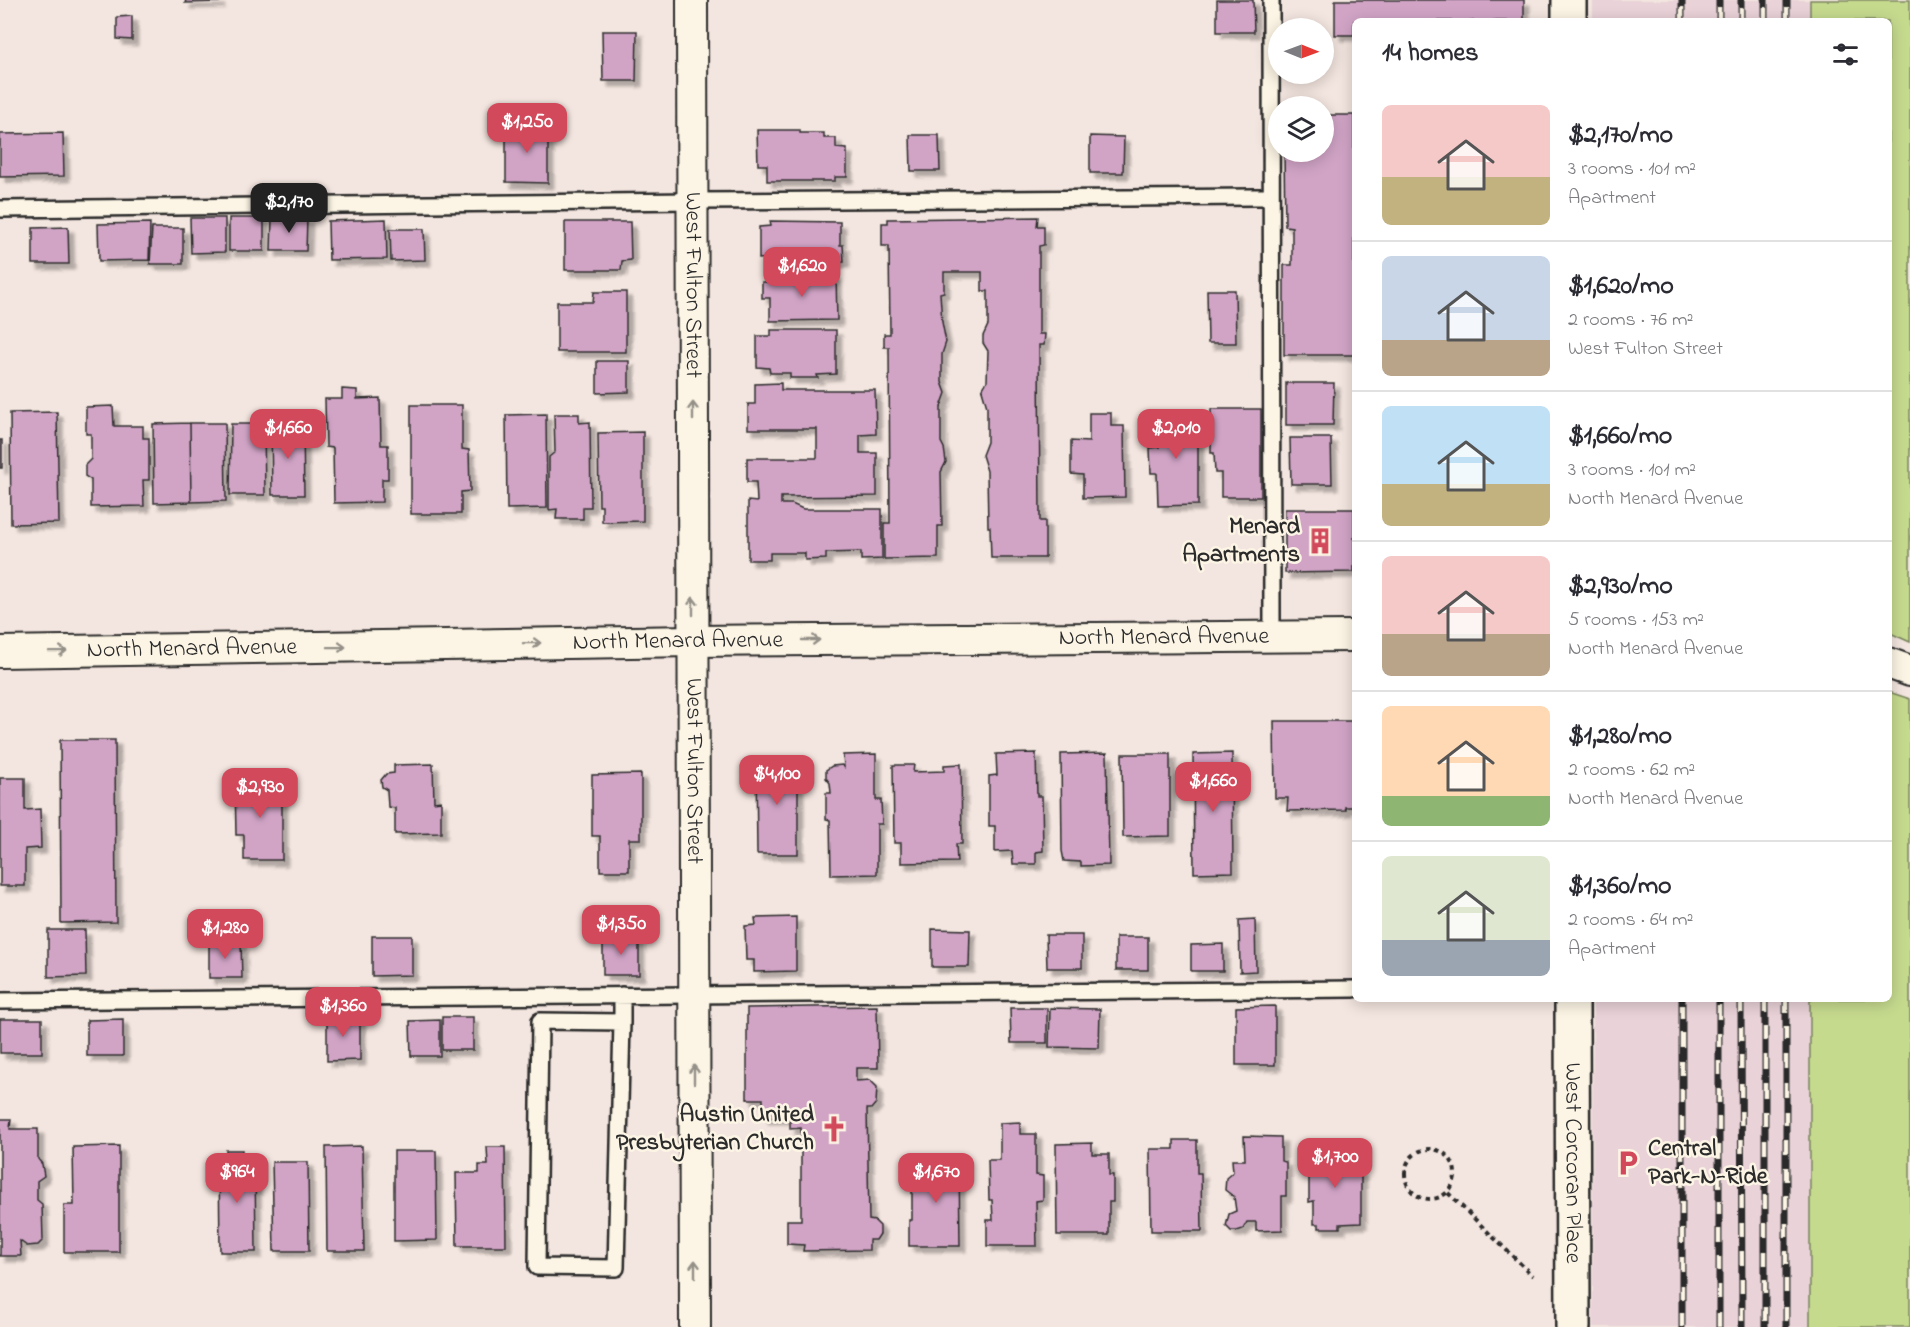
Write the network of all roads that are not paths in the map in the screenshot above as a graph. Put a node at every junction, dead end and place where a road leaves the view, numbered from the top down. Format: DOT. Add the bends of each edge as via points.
graph roads {
  1 [pos="692,0"];
  2 [pos="1271,0"];
  3 [pos="1569,0"];
  4 [pos="1569,18"];
  5 [pos="1271,197"];
  6 [pos="693,201"];
  7 [pos="0,209"];
  8 [pos="1352,636"];
  9 [pos="1272,638"];
  10 [pos="693,641"];
  11 [pos="0,652"];
  12 [pos="1892,664"];
  13 [pos="1910,671"];
  14 [pos="1352,989"];
  15 [pos="694,994"];
  16 [pos="622,995"];
  17 [pos="0,1001"];
  18 [pos="1572,1002"];
  19 [pos="622,1022"];
  20 [pos="695,1327"];
  21 [pos="1573,1327"];
  1 -- 6 [label="street, West Fulton Street"];
  2 -- 5 [label="lane"];
  3 -- 4 [label="street"];
  5 -- 6 [label="lane"];
  5 -- 9 [label="lane"];
  6 -- 7 [label="lane"];
  10 -- 6 [label="street, West Fulton Street, one-way"];
  8 -- 9 [label="street, North Menard Avenue"];
  10 -- 9 [label="street, North Menard Avenue, one-way"];
  11 -- 10 [label="street, North Menard Avenue, one-way"];
  10 -- 15 [label="street, West Fulton Street"];
  12 -- 13 [label="street"];
  14 -- 15 [label="lane"];
  15 -- 16 [label="lane"];
  20 -- 15 [label="street, West Fulton Street, one-way"];
  16 -- 17 [label="lane"];
  16 -- 19 [label="lane"];
  18 -- 21 [label="street, West Corcoran Place"];
  19 -- 19 [label="lane" via="616,1268 537,1267 540,1021"];
}
